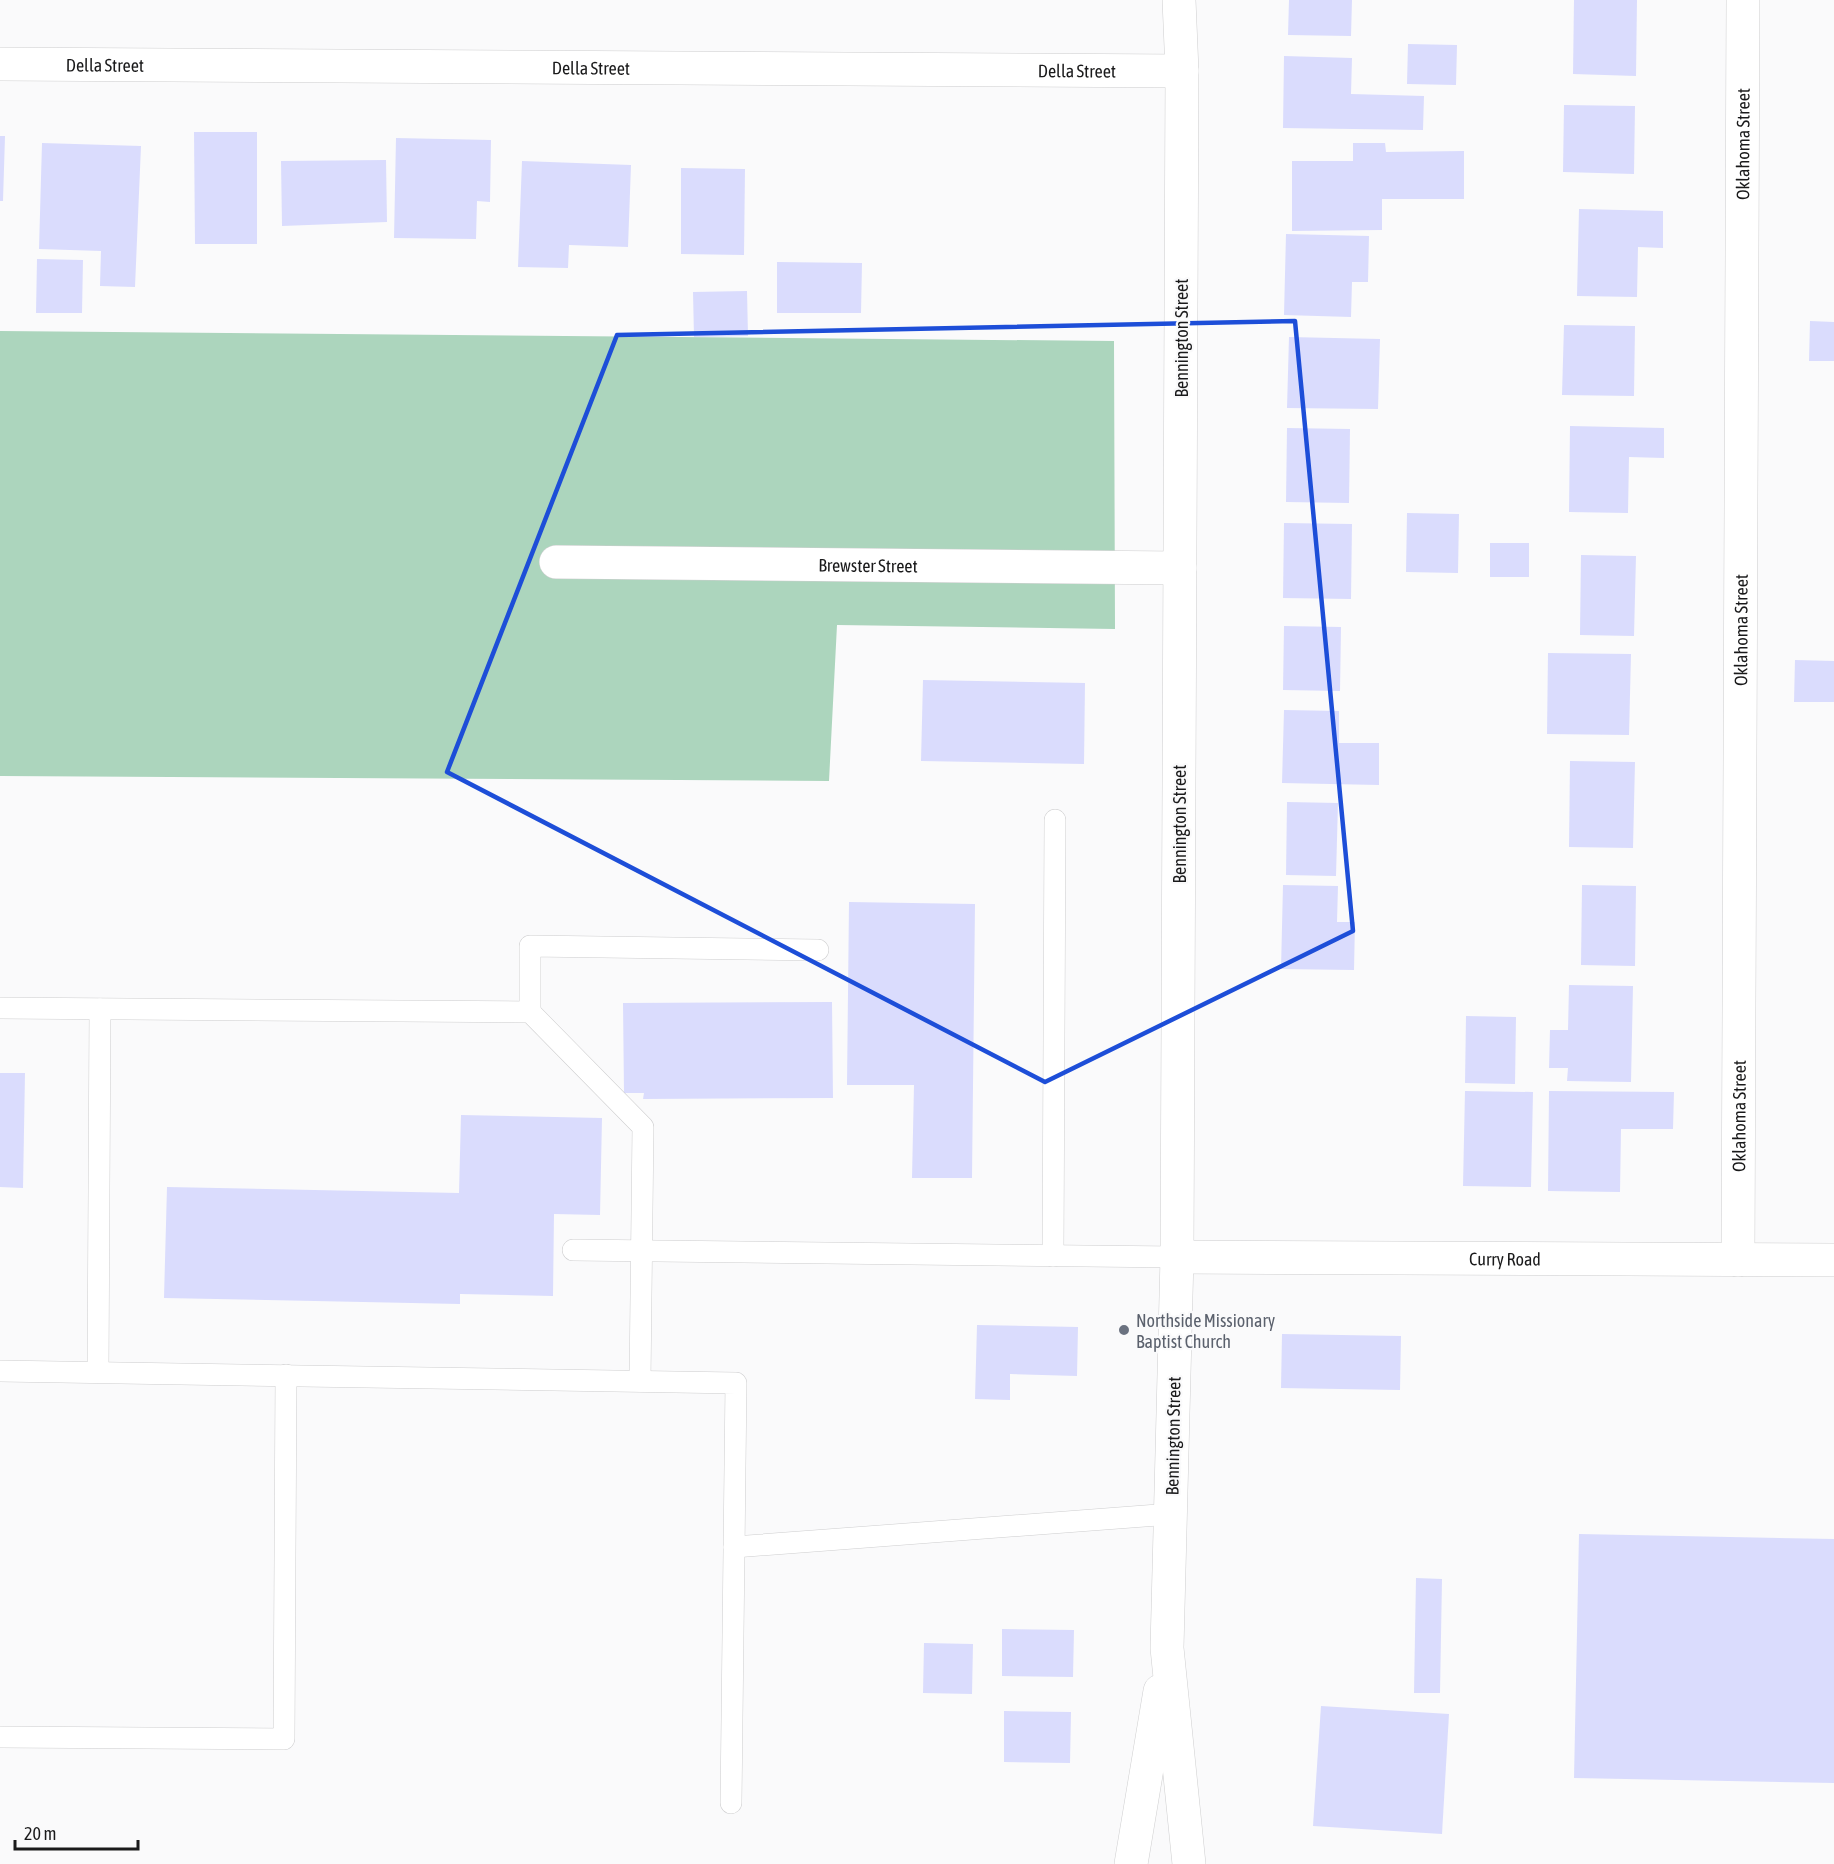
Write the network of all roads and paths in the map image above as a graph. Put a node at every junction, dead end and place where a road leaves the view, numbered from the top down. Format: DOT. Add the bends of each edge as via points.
graph roads {
  1 [pos="1179,0"];
  2 [pos="1743,0"];
  3 [pos="0,64"];
  4 [pos="1182,71"];
  5 [pos="556,562"];
  6 [pos="1180,568"];
  7 [pos="1055,820"];
  8 [pos="818,950"];
  9 [pos="0,1008"];
  10 [pos="100,1009"];
  11 [pos="530,1012"];
  12 [pos="573,1250"];
  13 [pos="642,1250"];
  14 [pos="1053,1256"];
  15 [pos="1177,1257"];
  16 [pos="1738,1260"];
  17 [pos="1834,1260"];
  18 [pos="0,1371"];
  19 [pos="98,1372"];
  20 [pos="286,1375"];
  21 [pos="640,1381"];
  22 [pos="1171,1514"];
  23 [pos="734,1547"];
  24 [pos="1167,1648"];
  25 [pos="0,1737"];
  26 [pos="731,1803"];
  27 [pos="1131,1864"];
  28 [pos="1189,1864"];
  1 -- 4 [label="street, Bennington Street"];
  2 -- 16 [label="street, Oklahoma Street"];
  3 -- 4 [label="street, Della Street"];
  4 -- 6 [label="street, Bennington Street"];
  5 -- 6 [label="street, Brewster Street"];
  6 -- 15 [label="street, Bennington Street"];
  7 -- 14 [label="lane"];
  8 -- 11 [label="lane" via="530,946"];
  9 -- 10 [label="lane"];
  10 -- 11 [label="lane"];
  10 -- 19 [label="lane"];
  11 -- 13 [label="lane" via="643,1127"];
  12 -- 13 [label="lane"];
  13 -- 14 [label="lane"];
  13 -- 21 [label="lane"];
  14 -- 15 [label="lane"];
  15 -- 16 [label="street, Curry Road"];
  15 -- 22 [label="street, Bennington Street"];
  16 -- 17 [label="street, Curry Road"];
  18 -- 19 [label="lane"];
  19 -- 20 [label="lane"];
  20 -- 21 [label="lane"];
  20 -- 25 [label="lane" via="284,1738"];
  21 -- 23 [label="lane" via="735,1383"];
  22 -- 23 [label="lane"];
  22 -- 24 [label="street, Bennington Street"];
  23 -- 26 [label="lane"];
  24 -- 27 [label="street, Bennington Street"];
  24 -- 28 [label="street, Bennington Street"];
}
